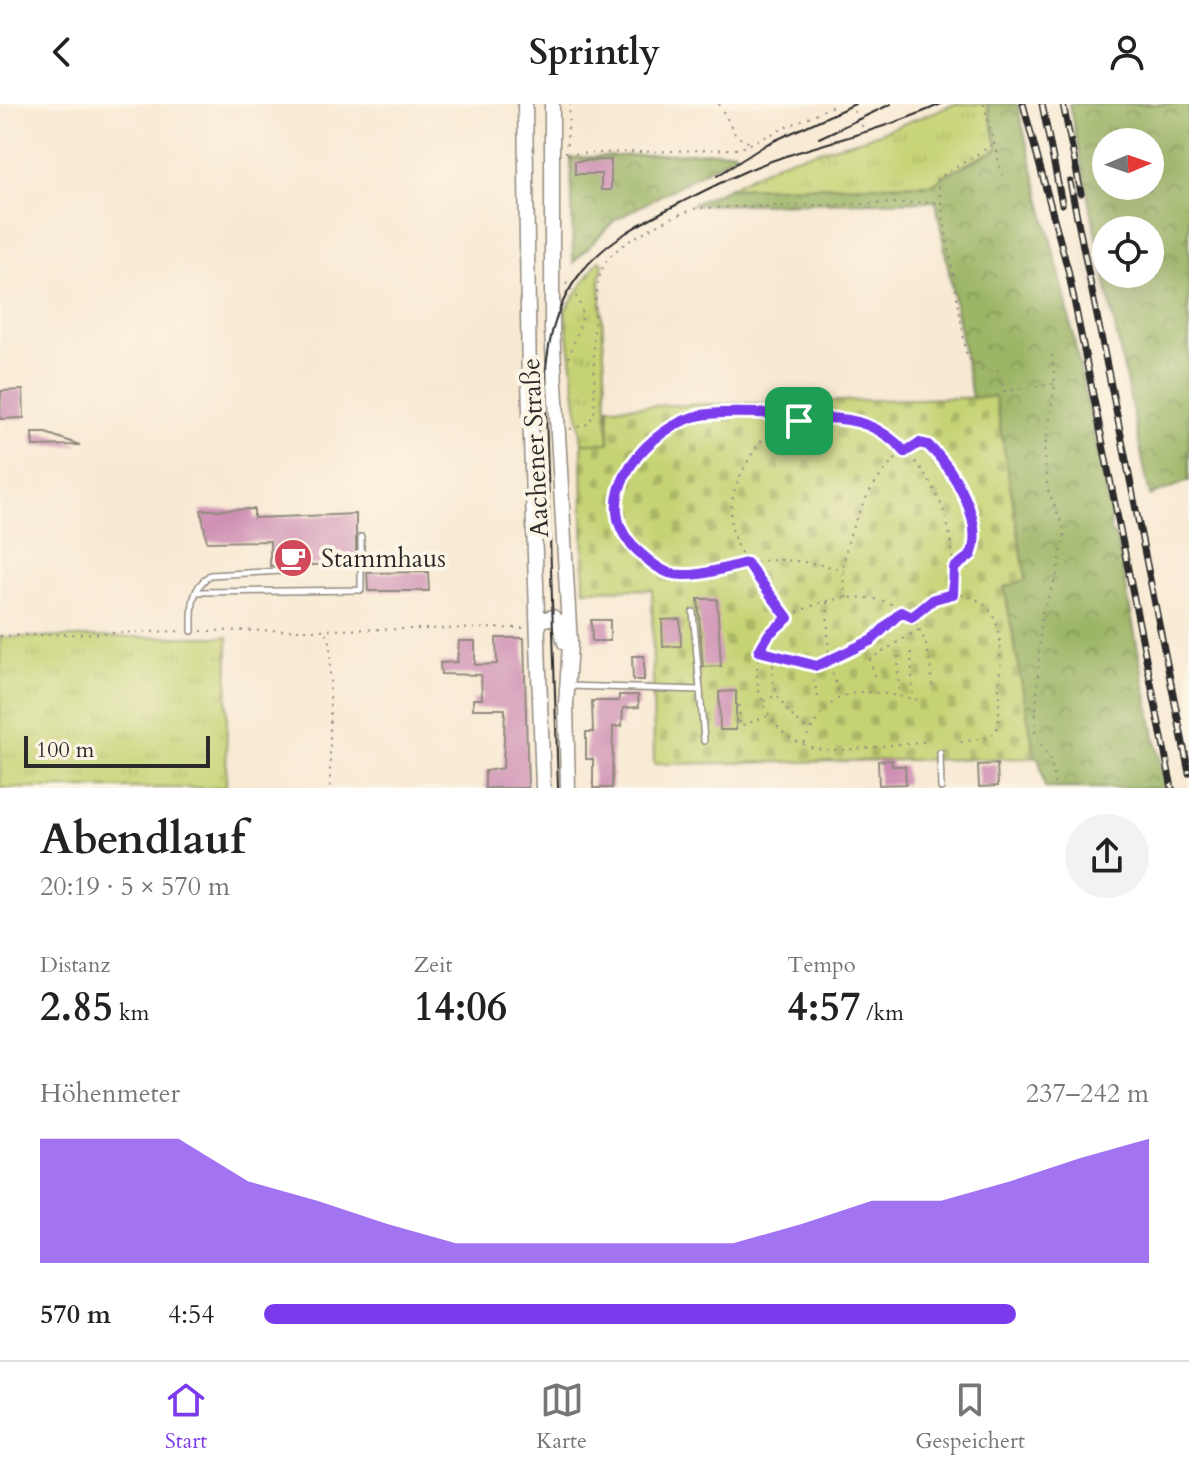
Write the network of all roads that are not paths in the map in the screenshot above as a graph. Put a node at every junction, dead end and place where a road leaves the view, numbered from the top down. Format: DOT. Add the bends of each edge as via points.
graph roads {
  1 [pos="525,104"];
  2 [pos="552,104"];
  3 [pos="361,537"];
  4 [pos="301,570"];
  5 [pos="196,592"];
  6 [pos="693,612"];
  7 [pos="535,627"];
  8 [pos="192,631"];
  9 [pos="570,658"];
  10 [pos="568,686"];
  11 [pos="700,690"];
  12 [pos="704,741"];
  13 [pos="940,753"];
  14 [pos="543,788"];
  15 [pos="568,788"];
  16 [pos="941,788"];
  1 -- 7 [label="main road, Aachener Straße"];
  2 -- 9 [label="main road, Aachener Straße" via="552,330"];
  3 -- 5 [label="lane" via="361,590"];
  4 -- 5 [label="lane" via="220,572 198,584"];
  5 -- 8 [label="lane"];
  6 -- 11 [label="lane"];
  7 -- 9 [label="main road" via="545,618 555,619"];
  7 -- 14 [label="main road, Aachener Straße"];
  9 -- 10 [label="main road, Aachener Straße"];
  10 -- 11 [label="lane"];
  10 -- 15 [label="main road, Aachener Straße"];
  11 -- 12 [label="lane"];
  13 -- 16 [label="lane"];
}
